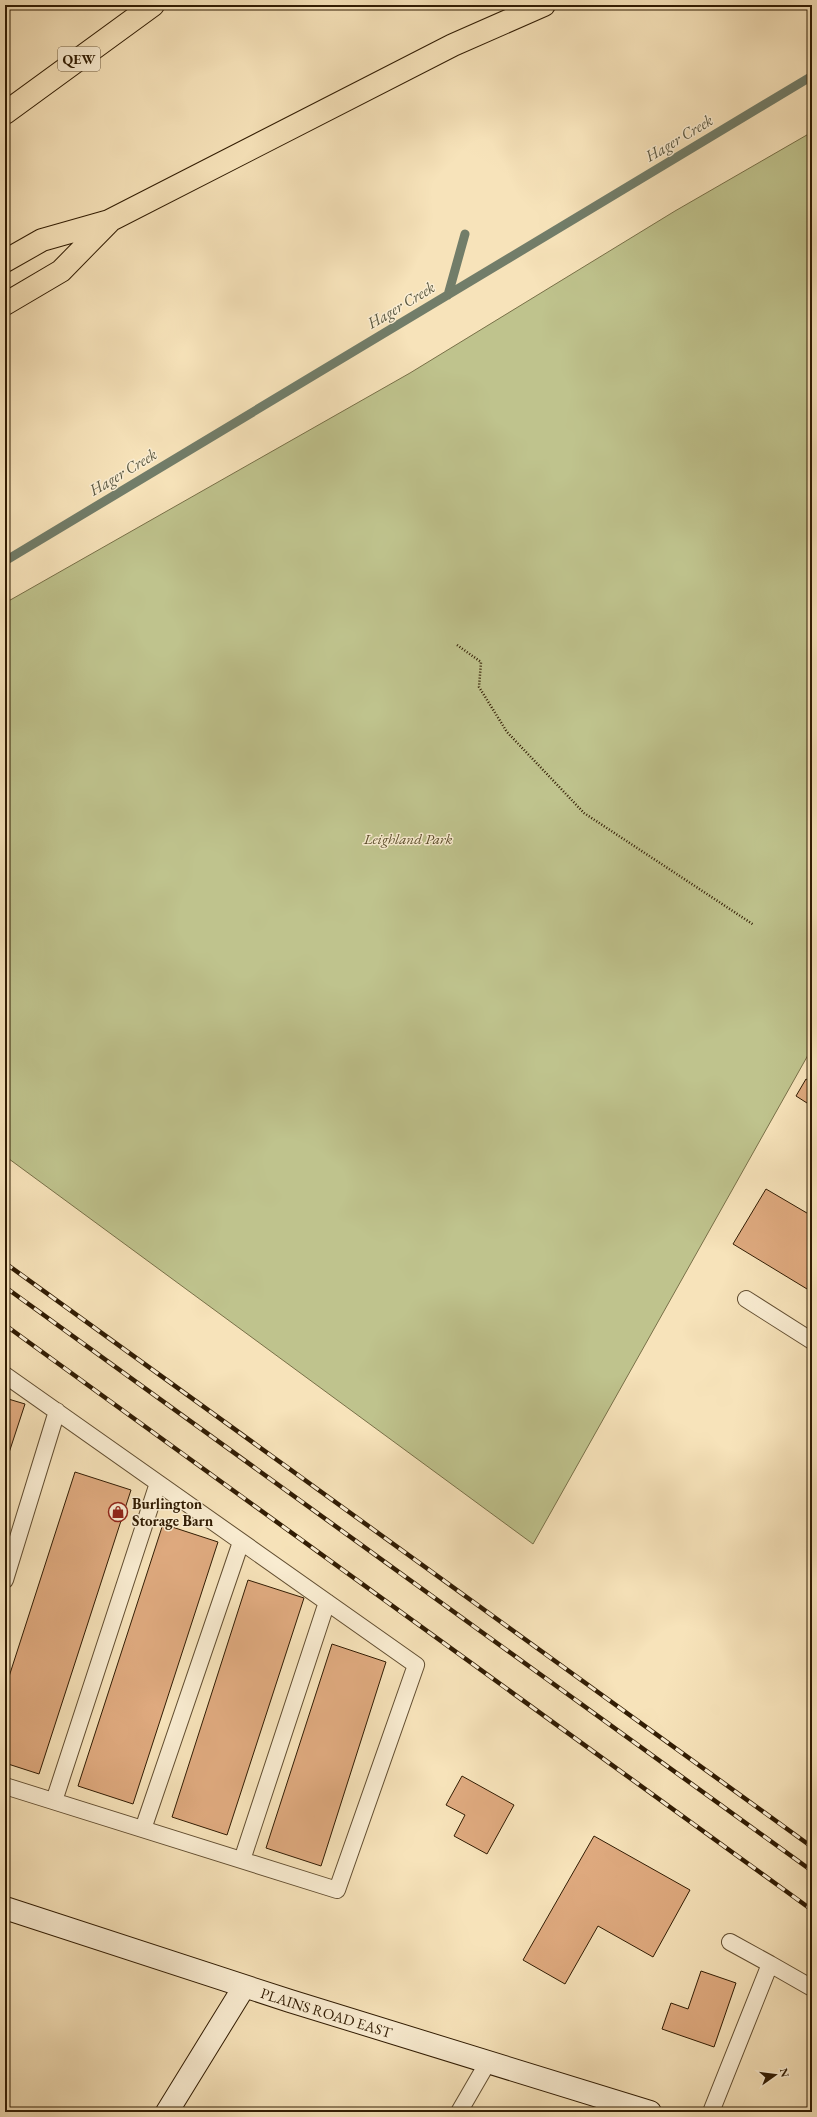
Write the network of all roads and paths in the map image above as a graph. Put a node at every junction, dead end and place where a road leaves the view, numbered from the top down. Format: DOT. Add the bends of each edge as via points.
graph roads {
  1 [pos="153,5"];
  2 [pos="544,5"];
  3 [pos="5,113"];
  4 [pos="109,221"];
  5 [pos="5,261"];
  6 [pos="5,304"];
  7 [pos="457,645"];
  8 [pos="754,925"];
  9 [pos="746,1300"];
  10 [pos="812,1341"];
  11 [pos="5,1375"];
  12 [pos="57,1411"];
  13 [pos="158,1483"];
  14 [pos="241,1542"];
  15 [pos="5,1580"];
  16 [pos="327,1602"];
  17 [pos="5,1786"];
  18 [pos="54,1801"];
  19 [pos="143,1829"];
  20 [pos="242,1860"];
  21 [pos="5,1908"];
  22 [pos="730,1942"];
  23 [pos="770,1964"];
  24 [pos="244,1987"];
  25 [pos="812,1988"];
  26 [pos="488,2062"];
  27 [pos="167,2112"];
  28 [pos="459,2112"];
  29 [pos="650,2112"];
  30 [pos="711,2112"];
  1 -- 3 [label="highway, QEW"];
  2 -- 4 [label="highway" via="453,45"];
  4 -- 5 [label="highway" via="42,240"];
  4 -- 6 [label="highway" via="61,271"];
  7 -- 8 [label="path" via="481,662 480,687 507,732 584,813"];
  9 -- 10 [label="lane"];
  11 -- 12 [label="lane"];
  12 -- 13 [label="lane"];
  12 -- 15 [label="lane"];
  13 -- 14 [label="lane"];
  13 -- 18 [label="lane"];
  14 -- 16 [label="lane"];
  14 -- 19 [label="lane"];
  16 -- 20 [label="lane"];
  16 -- 20 [label="lane" via="416,1665 337,1890"];
  17 -- 18 [label="lane"];
  18 -- 19 [label="lane"];
  19 -- 20 [label="lane"];
  21 -- 24 [label="main road, PLAINS ROAD EAST"];
  22 -- 23 [label="lane"];
  23 -- 25 [label="lane"];
  23 -- 30 [label="lane"];
  24 -- 26 [label="main road, PLAINS ROAD EAST"];
  24 -- 27 [label="main road"];
  26 -- 28 [label="lane"];
  26 -- 29 [label="main road, PLAINS ROAD EAST"];
}
